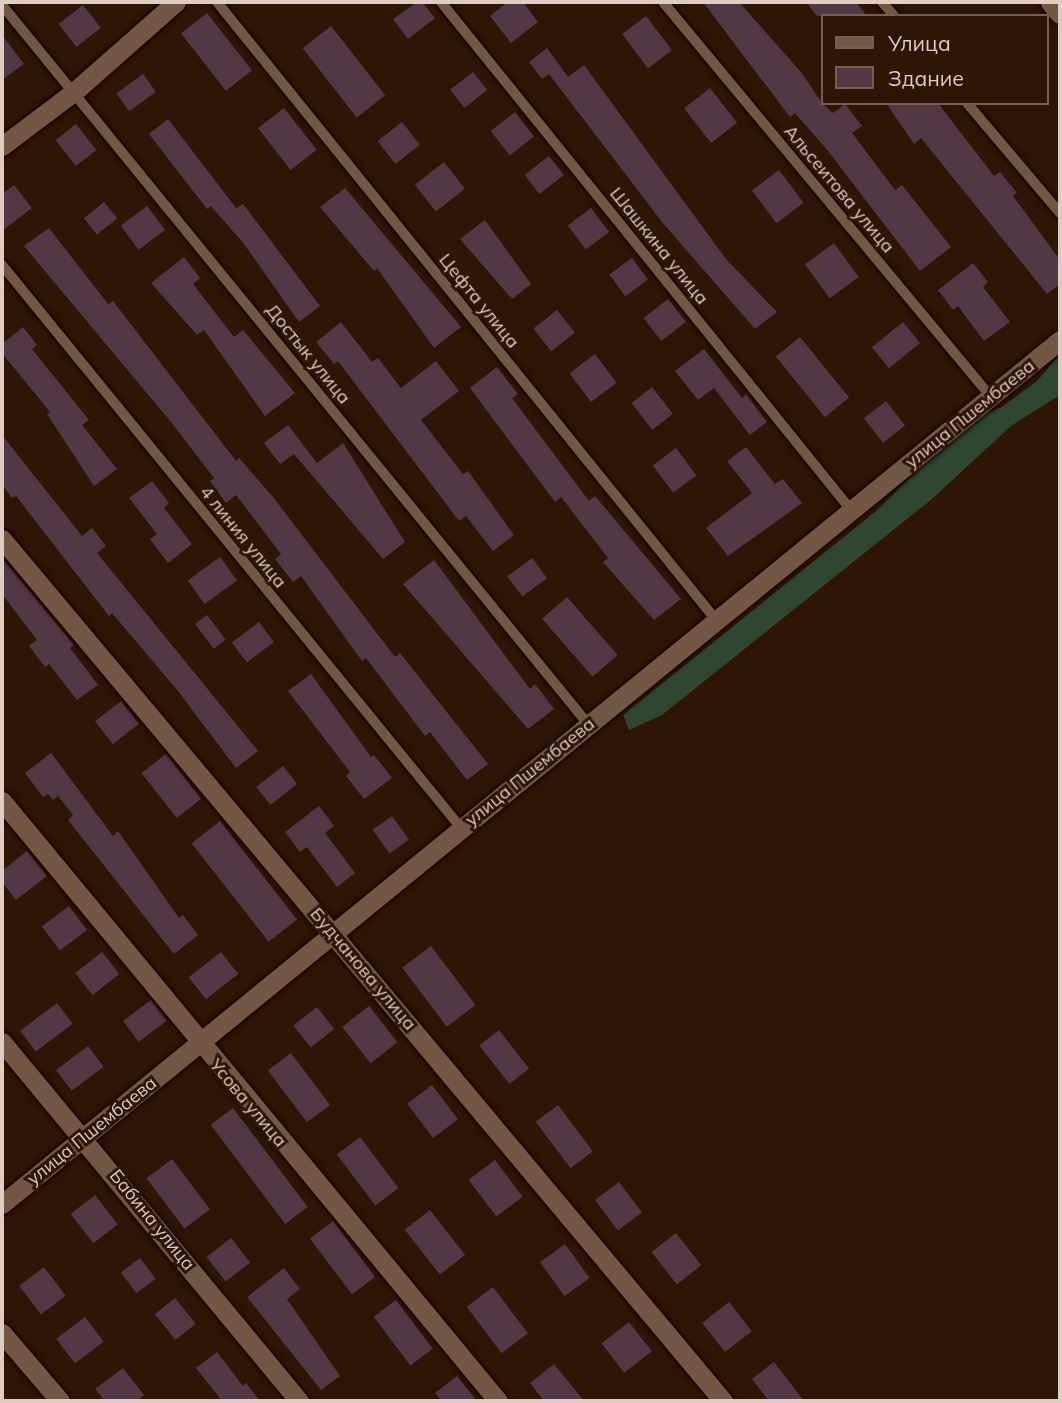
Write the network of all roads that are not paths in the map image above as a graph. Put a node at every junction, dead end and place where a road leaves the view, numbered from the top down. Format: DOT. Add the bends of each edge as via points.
graph roads {
  1 [pos="176,2"];
  2 [pos="217,2"];
  3 [pos="442,2"];
  4 [pos="663,2"];
  5 [pos="1051,2"];
  6 [pos="2,5"];
  7 [pos="1060,13"];
  8 [pos="75,91"];
  9 [pos="969,105"];
  10 [pos="2,146"];
  11 [pos="1060,214"];
  12 [pos="2,265"];
  13 [pos="1060,340"];
  14 [pos="991,397"];
  15 [pos="852,510"];
  16 [pos="2,539"];
  17 [pos="716,620"];
  18 [pos="588,724"];
  19 [pos="2,801"];
  20 [pos="461,828"];
  21 [pos="333,933"];
  22 [pos="2,1042"];
  23 [pos="198,1043"];
  24 [pos="86,1139"];
  25 [pos="2,1204"];
  26 [pos="2,1333"];
  27 [pos="60,1401"];
  28 [pos="299,1401"];
  29 [pos="498,1401"];
  30 [pos="723,1401"];
  1 -- 8 [label="street"];
  2 -- 17 [label="lane, Цефта улица"];
  3 -- 15 [label="lane, Шашкина улица"];
  4 -- 14 [label="lane, Альсеитова улица"];
  5 -- 7 [label="street"];
  6 -- 8 [label="lane, Достык улица"];
  8 -- 10 [label="street"];
  8 -- 18 [label="lane, Достык улица"];
  9 -- 11 [label="lane"];
  12 -- 20 [label="lane, 4 линия улица"];
  13 -- 14 [label="street, улица Пшембаева"];
  14 -- 15 [label="street, улица Пшембаева"];
  15 -- 17 [label="street, улица Пшембаева"];
  16 -- 21 [label="street, Будчанова улица"];
  17 -- 18 [label="street, улица Пшембаева"];
  18 -- 20 [label="street, улица Пшембаева"];
  19 -- 23 [label="street, Усова улица"];
  20 -- 21 [label="street, улица Пшембаева"];
  21 -- 23 [label="street, улица Пшембаева"];
  21 -- 30 [label="street, Будчанова улица"];
  22 -- 24 [label="street, Бабина улица"];
  23 -- 24 [label="street, улица Пшембаева"];
  23 -- 29 [label="street, Усова улица"];
  24 -- 25 [label="street, улица Пшембаева"];
  24 -- 28 [label="street, Бабина улица"];
  26 -- 27 [label="street"];
}
